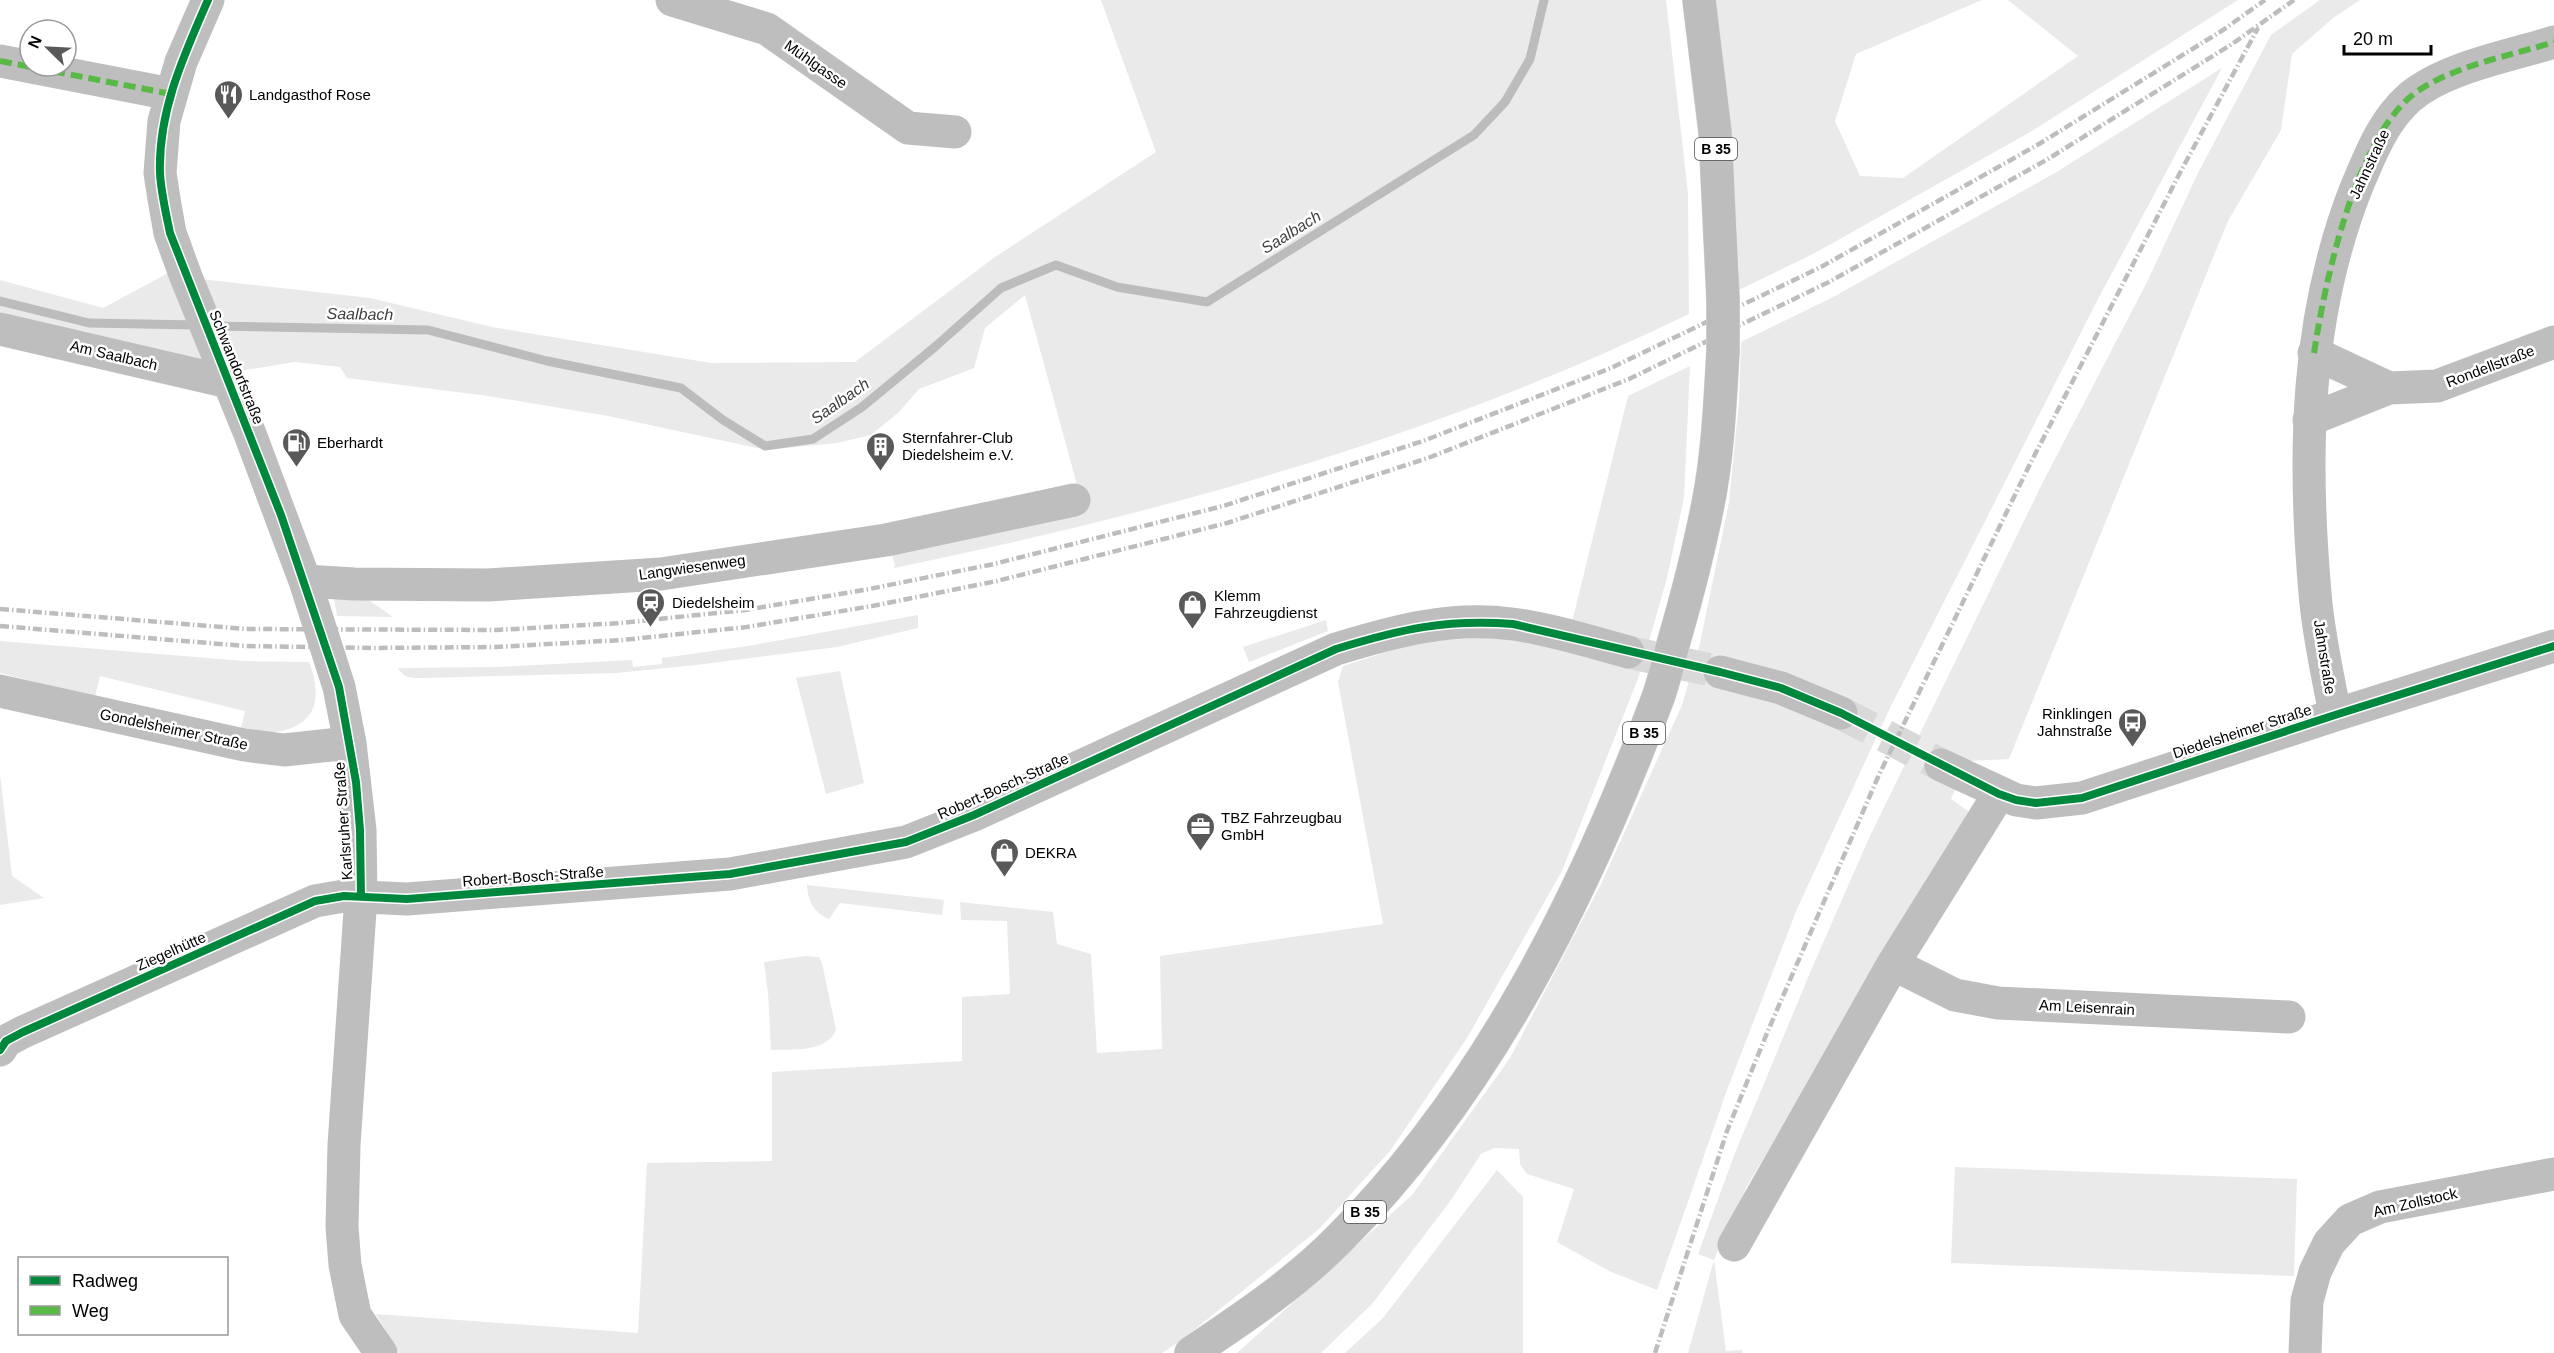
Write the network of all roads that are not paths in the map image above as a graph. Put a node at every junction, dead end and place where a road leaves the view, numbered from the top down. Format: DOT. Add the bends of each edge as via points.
graph roads {
  1 [pos="208,0"];
  2 [pos="672,0"];
  3 [pos="1699,0"];
  4 [pos="2554,42"];
  5 [pos="0,61"];
  6 [pos="171,94"];
  7 [pos="956,132"];
  8 [pos="0,328"];
  9 [pos="2554,342"];
  10 [pos="2314,353"];
  11 [pos="228,382"];
  12 [pos="2389,388"];
  13 [pos="2309,420"];
  14 [pos="1074,500"];
  15 [pos="305,581"];
  16 [pos="2554,646"];
  17 [pos="1628,652"];
  18 [pos="1720,672"];
  19 [pos="0,691"];
  20 [pos="1840,713"];
  21 [pos="2334,715"];
  22 [pos="350,743"];
  23 [pos="1941,765"];
  24 [pos="1999,794"];
  25 [pos="362,896"];
  26 [pos="1893,964"];
  27 [pos="2289,1017"];
  28 [pos="0,1050"];
  29 [pos="2554,1173"];
  30 [pos="1734,1245"];
  31 [pos="381,1353"];
  32 [pos="1191,1353"];
  33 [pos="2305,1353"];
  1 -- 6 [label="street, Schwandorfstraße" via="180,62"];
  2 -- 7 [label="street, Mühlgasse" via="767,29 908,128"];
  3 -- 32 [label="main road, B 35, bridge" via="1715,132 1723,299 1720,414 1709,501 1657,701 1584,877 1518,1001 1451,1106 1398,1176 1338,1240 1264,1303"];
  4 -- 10 [label="street, Jahnstraße" via="2436,81 2411,96 2392,116 2377,140 2347,210 2332,261"];
  5 -- 6 [label="street"];
  6 -- 11 [label="street, Schwandorfstraße" via="164,121 160,173 170,233"];
  8 -- 11 [label="street, Am Saalbach"];
  9 -- 12 [label="street, Rondellstraße" via="2437,386"];
  10 -- 12 [label="street"];
  10 -- 13 [label="street, Jahnstraße"];
  11 -- 15 [label="street, Schwandorfstraße"];
  12 -- 13 [label="street"];
  13 -- 21 [label="street, Jahnstraße" via="2315,595"];
  14 -- 15 [label="street, Langwiesenweg" via="886,540 661,574 488,585"];
  15 -- 22 [label="street, Schwandorfstraße" via="339,687"];
  16 -- 21 [label="street, Diedelsheimer Straße"];
  17 -- 25 [label="street, Robert-Bosch-Straße" via="1513,624 1455,623 1392,631 1336,650 974,815 906,842 730,874 407,899"];
  18 -- 20 [label="street" via="1781,688"];
  19 -- 22 [label="street, Gondelsheimer Straße" via="244,745 284,750"];
  21 -- 24 [label="street, Diedelsheimer Straße" via="2082,798 2036,803"];
  22 -- 25 [label="street, Karlsruher Straße" via="360,830"];
  23 -- 24 [label="street, Diedelsheimer Straße"];
  24 -- 26 [label="street"];
  25 -- 28 [label="street, Ziegelhütte" via="315,901 23,1032 6,1041"];
  25 -- 31 [label="street, Karlsruher Straße" via="342,1227 355,1315"];
  26 -- 27 [label="street, Am Leisenrain" via="1954,995 1998,1003"];
  26 -- 30 [label="street"];
  29 -- 33 [label="street, Am Zollstock" via="2380,1207 2350,1220 2329,1243 2315,1272 2307,1301"];
}
